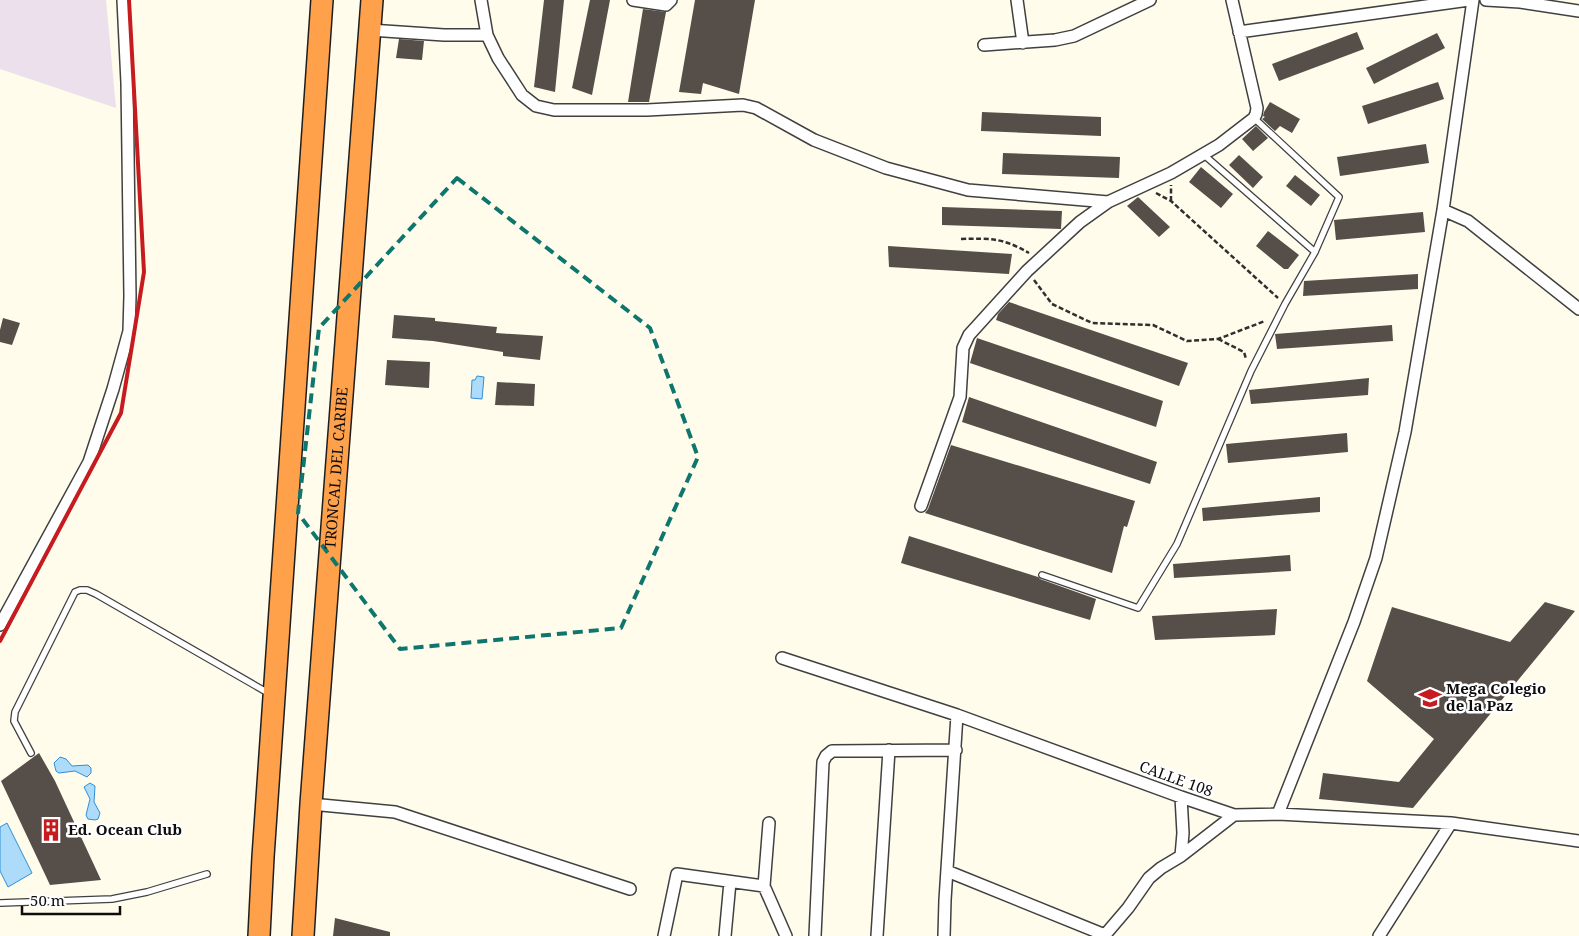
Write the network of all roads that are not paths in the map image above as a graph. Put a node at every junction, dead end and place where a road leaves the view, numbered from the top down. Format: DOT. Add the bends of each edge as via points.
graph roads {
  1 [pos="123,0"];
  2 [pos="322,0"];
  3 [pos="372,0"];
  4 [pos="482,0"];
  5 [pos="632,0"];
  6 [pos="671,0"];
  7 [pos="1018,0"];
  8 [pos="1150,0"];
  9 [pos="1232,0"];
  10 [pos="1469,0"];
  11 [pos="1473,0"];
  12 [pos="1486,0"];
  13 [pos="1579,10"];
  14 [pos="370,30"];
  15 [pos="1239,32"];
  16 [pos="487,35"];
  17 [pos="1023,43"];
  18 [pos="984,46"];
  19 [pos="1254,118"];
  20 [pos="1203,154"];
  21 [pos="1108,202"];
  22 [pos="1443,210"];
  23 [pos="1316,252"];
  24 [pos="1579,309"];
  25 [pos="921,506"];
  26 [pos="1042,574"];
  27 [pos="0,625"];
  28 [pos="782,658"];
  29 [pos="274,696"];
  30 [pos="957,714"];
  31 [pos="889,750"];
  32 [pos="956,750"];
  33 [pos="31,753"];
  34 [pos="1181,797"];
  35 [pos="311,804"];
  36 [pos="1278,814"];
  37 [pos="1234,815"];
  38 [pos="768,823"];
  39 [pos="1451,823"];
  40 [pos="1579,841"];
  41 [pos="1181,856"];
  42 [pos="947,871"];
  43 [pos="207,874"];
  44 [pos="730,882"];
  45 [pos="764,886"];
  46 [pos="630,889"];
  47 [pos="0,903"];
  48 [pos="259,936"];
  49 [pos="303,936"];
  50 [pos="664,936"];
  51 [pos="725,936"];
  52 [pos="786,936"];
  53 [pos="814,936"];
  54 [pos="877,936"];
  55 [pos="944,936"];
  56 [pos="1104,936"];
  57 [pos="1379,936"];
  1 -- 27 [label="street" via="128,102 129,331 89,462"];
  2 -- 29 [label="highway"];
  3 -- 14 [label="highway, TRONCAL DEL CARIBE"];
  4 -- 16 [label="street"];
  5 -- 6 [label="street" via="666,5"];
  7 -- 17 [label="street"];
  8 -- 17 [label="street" via="1074,36"];
  9 -- 15 [label="street"];
  10 -- 15 [label="street"];
  11 -- 22 [label="street"];
  12 -- 13 [label="street"];
  14 -- 16 [label="street"];
  14 -- 35 [label="highway, TRONCAL DEL CARIBE"];
  15 -- 19 [label="street" via="1257,108"];
  16 -- 21 [label="street" via="522,95 536,106 554,110 750,106 814,140 886,168 922,178 968,190"];
  17 -- 18 [label="street"];
  19 -- 20 [label="street"];
  19 -- 23 [label="lane" via="1339,196"];
  20 -- 21 [label="street" via="1171,173"];
  20 -- 23 [label="lane"];
  21 -- 25 [label="street" via="1039,259 969,334 963,348 960,397"];
  22 -- 24 [label="street" via="1468,221"];
  22 -- 36 [label="street" via="1405,432 1376,558"];
  23 -- 26 [label="lane" via="1251,371 1177,544 1138,608"];
  28 -- 30 [label="street, CALLE 108"];
  29 -- 33 [label="lane" via="96,594 80,590 75,592 14,712 14,721"];
  29 -- 48 [label="highway"];
  30 -- 32 [label="street"];
  30 -- 34 [label="street, CALLE 108"];
  31 -- 32 [label="street"];
  31 -- 53 [label="street" via="832,751 823,762"];
  31 -- 54 [label="street"];
  32 -- 42 [label="street"];
  34 -- 37 [label="street, CALLE 108"];
  34 -- 41 [label="street"];
  35 -- 46 [label="street" via="395,812"];
  35 -- 49 [label="highway, TRONCAL DEL CARIBE"];
  36 -- 37 [label="street, CALLE 108"];
  36 -- 39 [label="street, CALLE 108"];
  37 -- 41 [label="street"];
  38 -- 45 [label="street"];
  39 -- 40 [label="street, CALLE 108"];
  39 -- 57 [label="street"];
  41 -- 56 [label="street" via="1149,878"];
  42 -- 55 [label="street"];
  42 -- 56 [label="street"];
  43 -- 47 [label="lane" via="112,899"];
  44 -- 45 [label="street"];
  44 -- 50 [label="street" via="677,874"];
  44 -- 51 [label="street"];
  45 -- 52 [label="street"];
}
